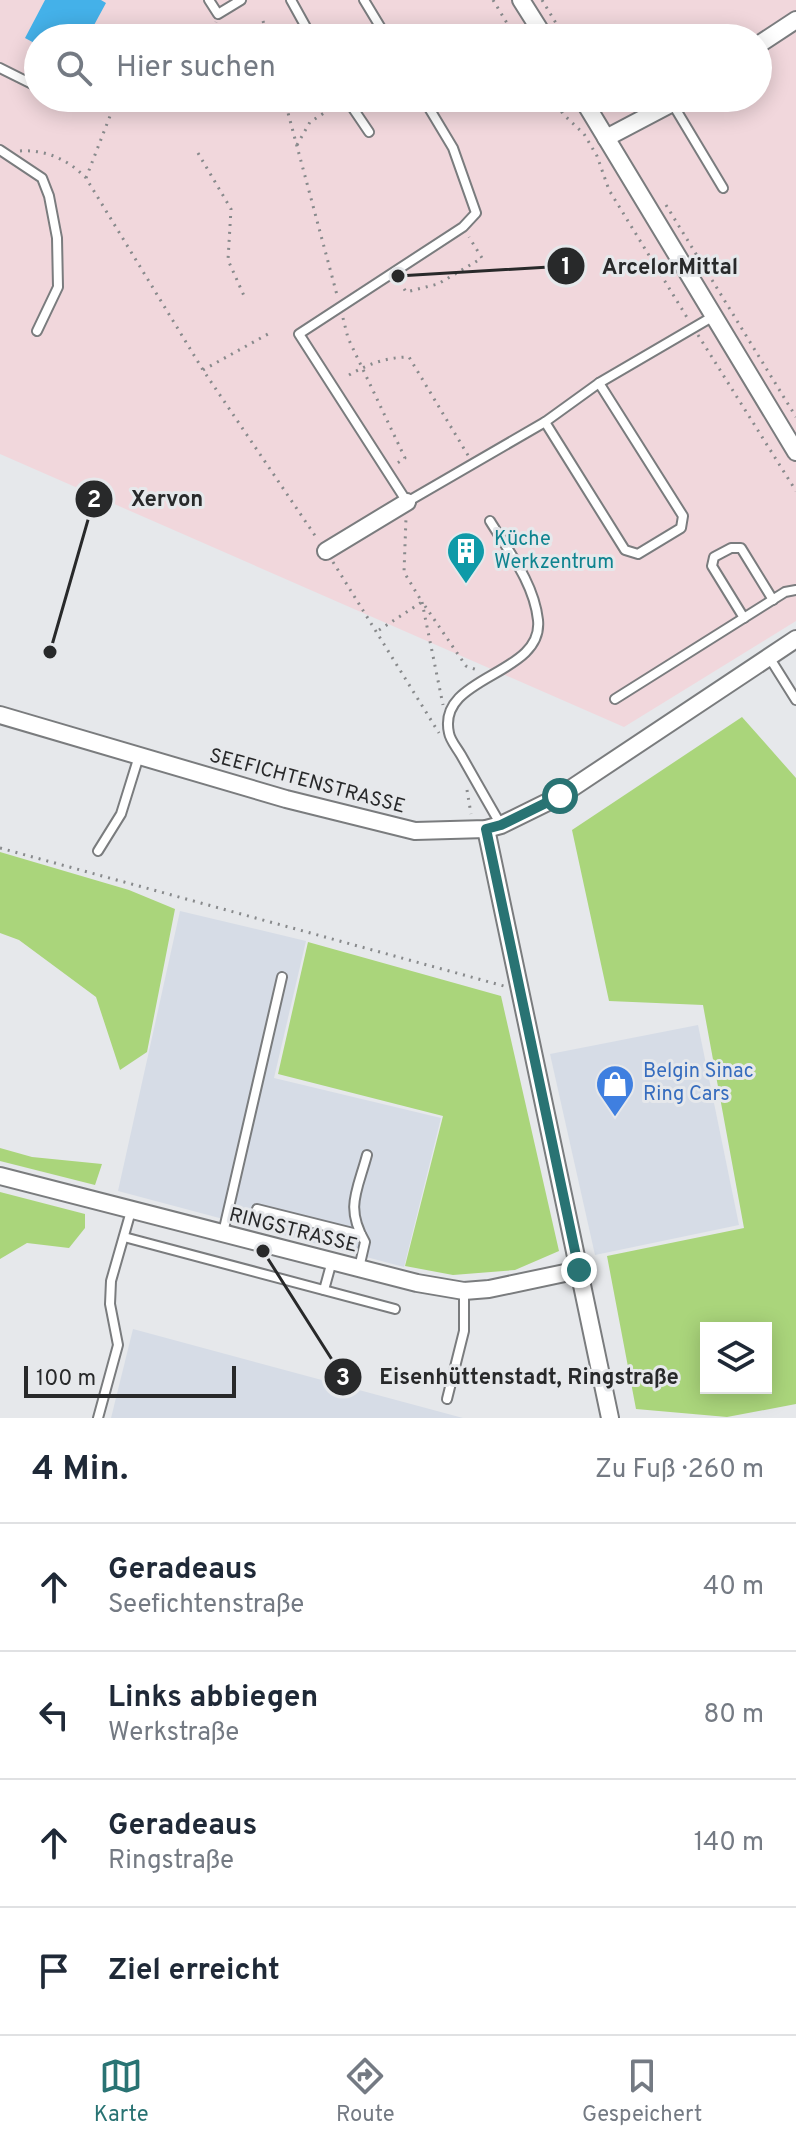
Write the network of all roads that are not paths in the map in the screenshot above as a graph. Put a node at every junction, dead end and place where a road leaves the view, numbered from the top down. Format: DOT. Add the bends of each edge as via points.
graph roads {
  1 [pos="209,0"];
  2 [pos="241,0"];
  3 [pos="291,0"];
  4 [pos="364,0"];
  5 [pos="521,0"];
  6 [pos="796,20"];
  7 [pos="304,24"];
  8 [pos="379,24"];
  9 [pos="536,24"];
  10 [pos="772,36"];
  11 [pos="0,68"];
  12 [pos="24,80"];
  13 [pos="355,112"];
  14 [pos="431,112"];
  15 [pos="590,112"];
  16 [pos="652,112"];
  17 [pos="675,112"];
  18 [pos="369,132"];
  19 [pos="606,138"];
  20 [pos="2,151"];
  21 [pos="723,188"];
  22 [pos="712,317"];
  23 [pos="37,331"];
  24 [pos="599,383"];
  25 [pos="545,422"];
  26 [pos="796,452"];
  27 [pos="403,504"];
  28 [pos="490,521"];
  29 [pos="326,551"];
  30 [pos="796,590"];
  31 [pos="773,600"];
  32 [pos="744,618"];
  33 [pos="796,639"];
  34 [pos="769,657"];
  35 [pos="615,699"];
  36 [pos="796,700"];
  37 [pos="0,715"];
  38 [pos="139,756"];
  39 [pos="487,828"];
  40 [pos="98,851"];
  41 [pos="282,977"];
  42 [pos="367,1155"];
  43 [pos="0,1176"];
  44 [pos="257,1209"];
  45 [pos="131,1211"];
  46 [pos="223,1234"];
  47 [pos="361,1235"];
  48 [pos="124,1237"];
  49 [pos="332,1261"];
  50 [pos="359,1268"];
  51 [pos="579,1270"];
  52 [pos="324,1290"];
  53 [pos="464,1291"];
  54 [pos="395,1309"];
  55 [pos="447,1399"];
  56 [pos="98,1418"];
  57 [pos="610,1418"];
  1 -- 2 [label="lane" via="218,14"];
  3 -- 7 [label="lane"];
  4 -- 8 [label="lane"];
  5 -- 9 [label="street"];
  6 -- 10 [label="street"];
  11 -- 12 [label="lane"];
  13 -- 18 [label="lane"];
  14 -- 27 [label="lane" via="453,148 476,213 463,227 299,334"];
  15 -- 19 [label="street"];
  16 -- 19 [label="street"];
  17 -- 21 [label="lane"];
  19 -- 22 [label="street"];
  20 -- 23 [label="lane" via="42,178 49,196 58,287"];
  22 -- 24 [label="lane"];
  22 -- 26 [label="street"];
  24 -- 25 [label="lane"];
  24 -- 25 [label="lane" via="683,516 681,528 638,554 625,550"];
  25 -- 27 [label="lane"];
  27 -- 29 [label="street"];
  28 -- 39 [label="lane" via="526,579 538,624 534,644 461,695 450,711 449,733"];
  30 -- 31 [label="lane"];
  31 -- 32 [label="lane"];
  31 -- 32 [label="lane" via="741,548 714,557 712,566"];
  32 -- 35 [label="lane"];
  33 -- 34 [label="street, SEEFICHTENSTRASSE"];
  34 -- 36 [label="lane"];
  34 -- 39 [label="street, SEEFICHTENSTRASSE" via="560,796"];
  37 -- 38 [label="street, SEEFICHTENSTRASSE"];
  38 -- 39 [label="street, SEEFICHTENSTRASSE" via="415,831"];
  38 -- 40 [label="lane" via="121,814"];
  39 -- 51 [label="street"];
  41 -- 46 [label="lane"];
  42 -- 47 [label="lane" via="353,1209"];
  43 -- 45 [label="street, RINGSTRASSE"];
  44 -- 47 [label="lane"];
  45 -- 46 [label="street, RINGSTRASSE"];
  45 -- 48 [label="lane"];
  46 -- 49 [label="street, RINGSTRASSE"];
  47 -- 50 [label="lane" via="365,1242"];
  48 -- 52 [label="lane"];
  48 -- 56 [label="lane" via="111,1281 118,1345"];
  49 -- 50 [label="street, RINGSTRASSE"];
  49 -- 52 [label="lane"];
  50 -- 53 [label="street, RINGSTRASSE"];
  51 -- 53 [label="street, RINGSTRASSE"];
  51 -- 57 [label="street"];
  52 -- 54 [label="lane"];
  53 -- 55 [label="lane" via="464,1331"];
}
